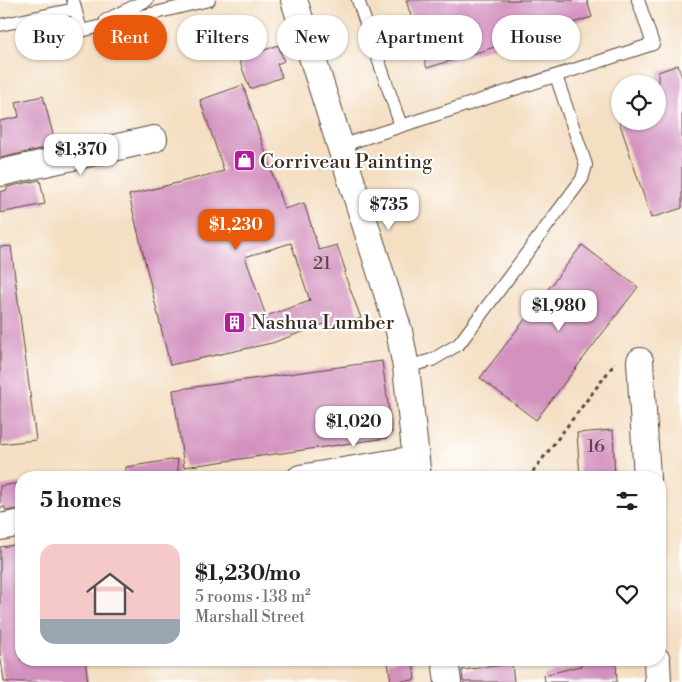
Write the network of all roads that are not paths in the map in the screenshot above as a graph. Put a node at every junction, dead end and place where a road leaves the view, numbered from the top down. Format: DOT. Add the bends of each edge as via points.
graph roads {
  1 [pos="157,0"];
  2 [pos="209,0"];
  3 [pos="294,0"];
  4 [pos="358,0"];
  5 [pos="638,0"];
  6 [pos="142,3"];
  7 [pos="74,5"];
  8 [pos="0,25"];
  9 [pos="83,30"];
  10 [pos="83,31"];
  11 [pos="556,76"];
  12 [pos="401,126"];
  13 [pos="154,139"];
  14 [pos="340,146"];
  15 [pos="0,173"];
  16 [pos="631,358"];
  17 [pos="406,367"];
  18 [pos="417,468"];
  19 [pos="382,471"];
  20 [pos="646,471"];
  21 [pos="15,524"];
  22 [pos="0,527"];
  23 [pos="446,666"];
  24 [pos="657,666"];
  25 [pos="448,682"];
  26 [pos="658,682"];
  1 -- 6 [label="lane"];
  2 -- 10 [label="lane"];
  3 -- 14 [label="street"];
  4 -- 12 [label="lane"];
  5 -- 11 [label="lane" via="653,44"];
  6 -- 9 [label="lane"];
  7 -- 8 [label="lane"];
  11 -- 12 [label="lane"];
  11 -- 17 [label="lane" via="586,165 582,179 459,344 432,360"];
  12 -- 14 [label="lane"];
  13 -- 15 [label="street"];
  14 -- 17 [label="street" via="394,312"];
  16 -- 20 [label="street"];
  17 -- 18 [label="street"];
  18 -- 19 [label="street"];
  21 -- 22 [label="street"];
  23 -- 25 [label="street"];
  24 -- 26 [label="street"];
}
